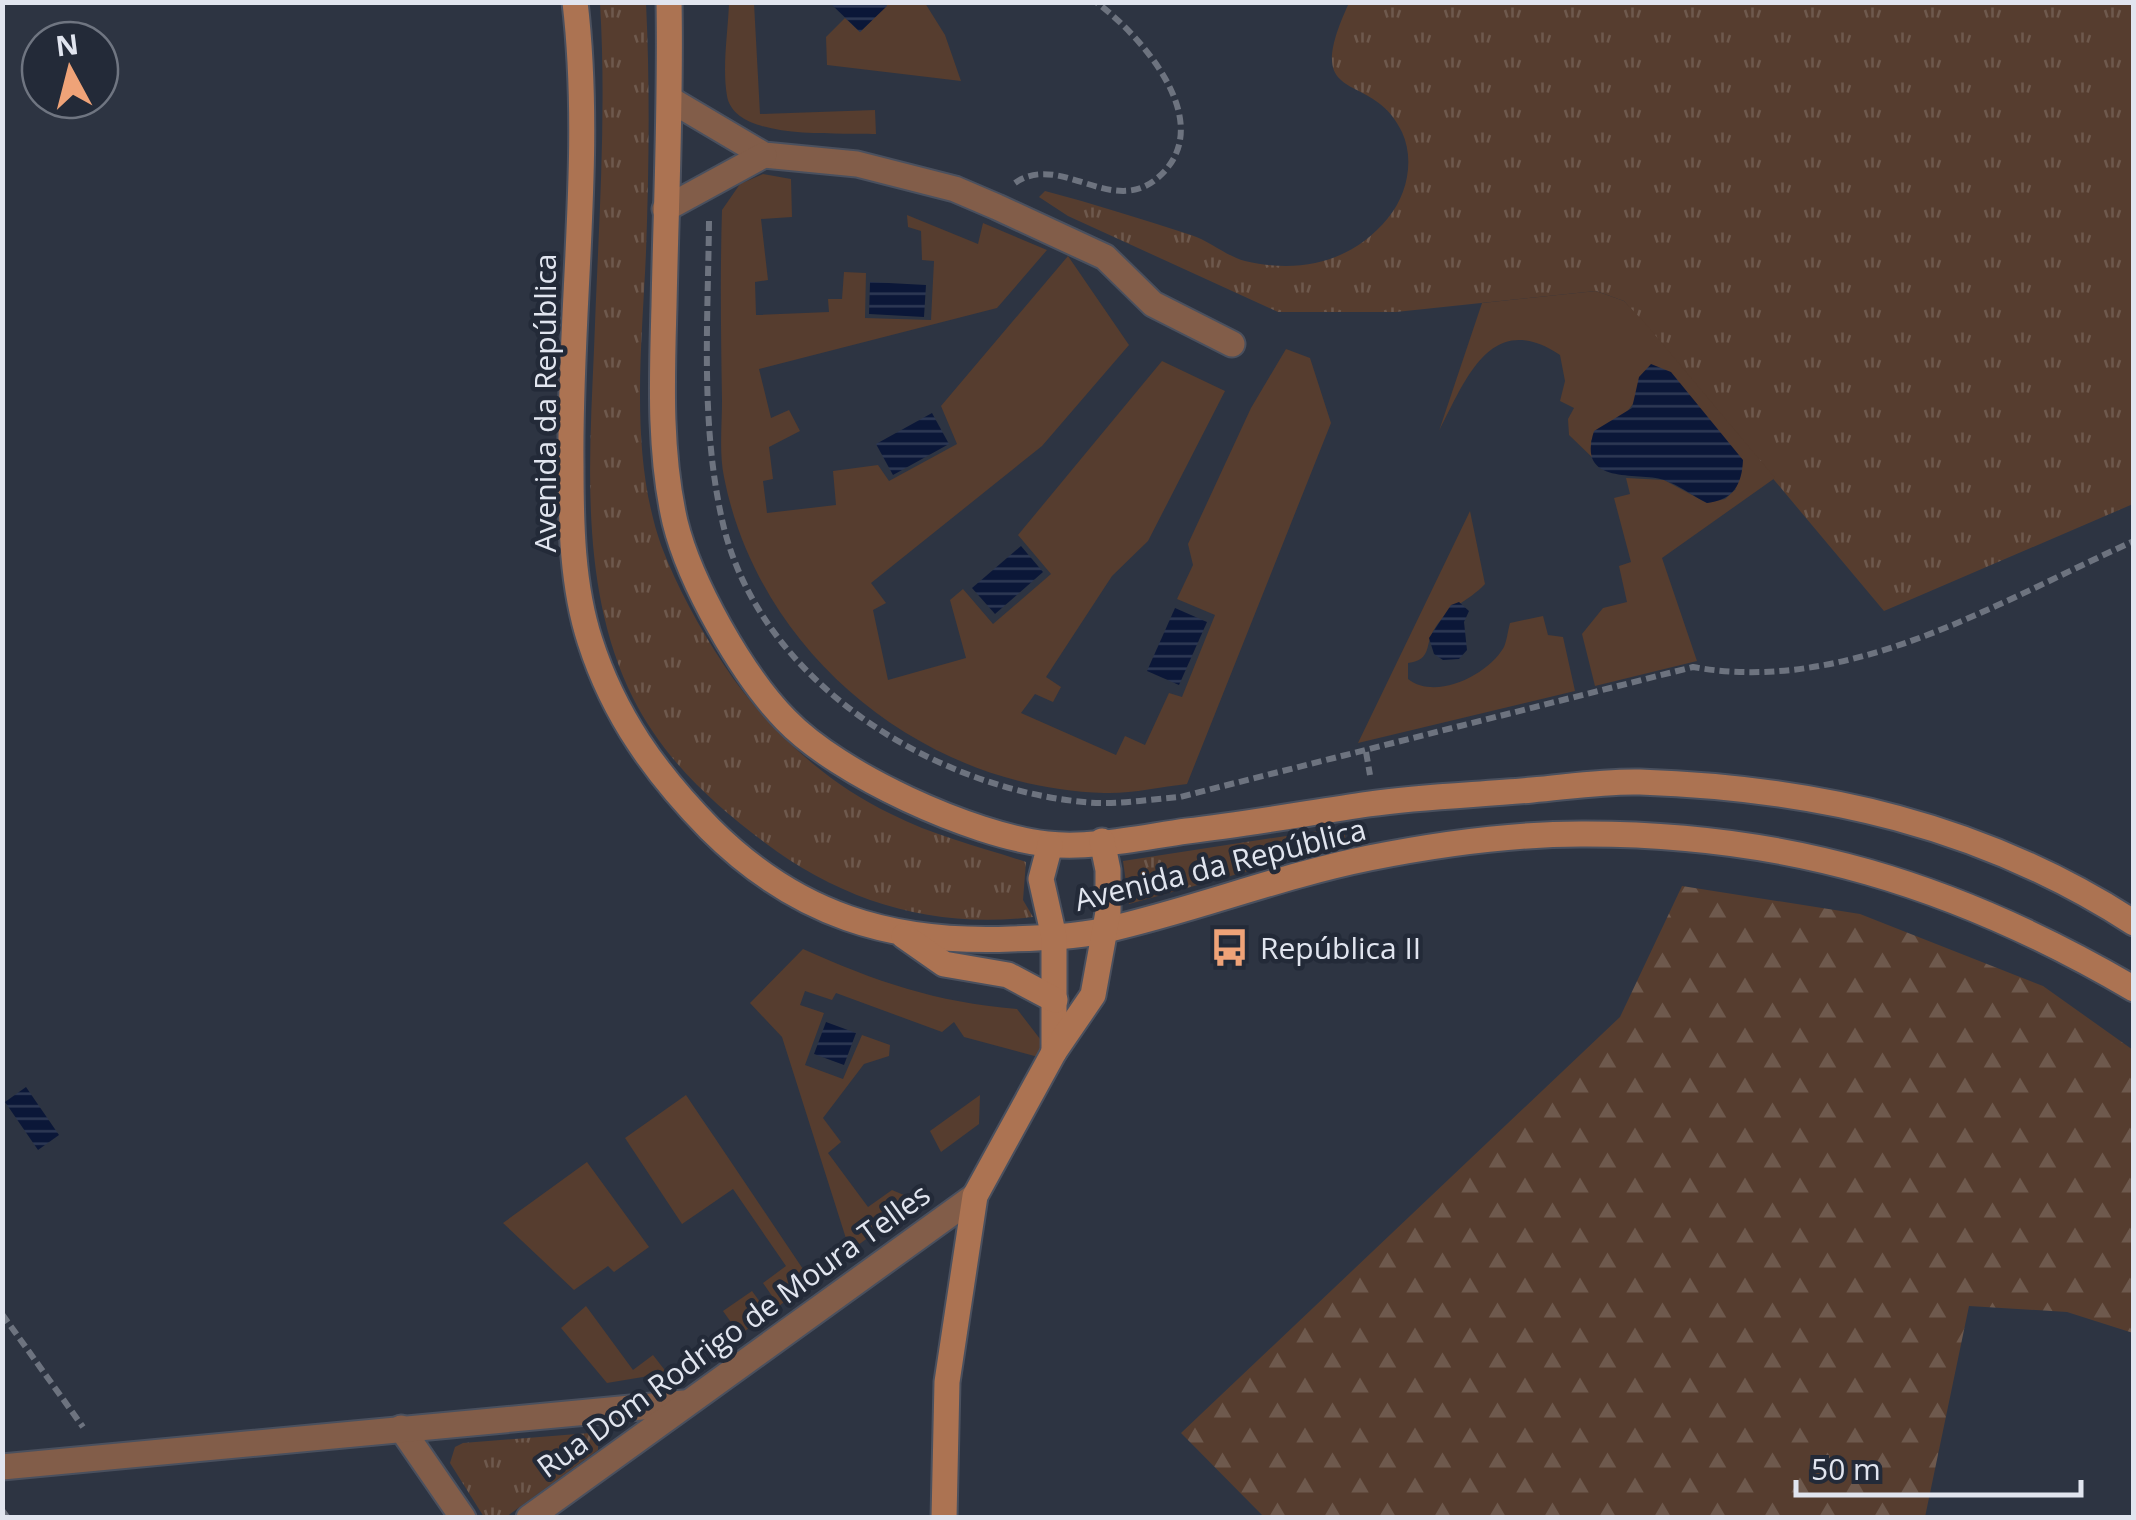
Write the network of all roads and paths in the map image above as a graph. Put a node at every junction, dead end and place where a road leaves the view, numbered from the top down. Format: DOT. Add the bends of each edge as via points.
graph roads {
  1 [pos="575,2"];
  2 [pos="670,2"];
  3 [pos="1096,2"];
  4 [pos="671,100"];
  5 [pos="764,155"];
  6 [pos="997,207"];
  7 [pos="666,209"];
  8 [pos="709,220"];
  9 [pos="1232,344"];
  10 [pos="2134,542"];
  11 [pos="1366,752"];
  12 [pos="1371,784"];
  13 [pos="1102,841"];
  14 [pos="1050,845"];
  15 [pos="2134,923"];
  16 [pos="1101,931"];
  17 [pos="904,936"];
  18 [pos="1054,937"];
  19 [pos="2134,988"];
  20 [pos="1055,1000"];
  21 [pos="1054,1052"];
  22 [pos="975,1196"];
  23 [pos="2,1314"];
  24 [pos="684,1403"];
  25 [pos="401,1428"];
  26 [pos="104,1457"];
  27 [pos="2,1467"];
  28 [pos="2,1510"];
  29 [pos="8,1518"];
  30 [pos="463,1518"];
  31 [pos="528,1518"];
  32 [pos="944,1518"];
  1 -- 17 [label="main road, Avenida da República" via="583,66 571,488 588,638 638,746 666,784 750,868 847,920"];
  2 -- 4 [label="main road, Avenida da República"];
  3 -- 6 [label="path" via="1139,41 1171,92 1181,120 1173,159 1152,182 1132,191 1034,175 1011,187"];
  4 -- 5 [label="street"];
  4 -- 7 [label="main road, Avenida da República"];
  5 -- 6 [label="street" via="857,164 955,188"];
  5 -- 7 [label="street"];
  6 -- 9 [label="street" via="1105,257 1153,304"];
  7 -- 14 [label="main road, Avenida da República" via="665,459 676,527 721,630 787,721 822,749 942,816"];
  8 -- 11 [label="path" via="708,422 724,530 752,593 790,652 852,714 913,752 973,777 1097,803 1180,797"];
  10 -- 11 [label="path" via="1878,656 1741,676 1692,667"];
  11 -- 12 [label="path"];
  13 -- 14 [label="main road, Avenida da República"];
  13 -- 15 [label="main road, Avenida da República" via="1372,804 1634,782 1774,791 1899,817 1981,846 2077,886"];
  13 -- 16 [label="main road" via="1108,888"];
  14 -- 18 [label="main road" via="1041,879"];
  16 -- 18 [label="main road, Avenida da República"];
  16 -- 19 [label="main road, Avenida da República" via="1366,858 1481,839 1700,838 1817,856 1950,895"];
  16 -- 21 [label="main road" via="1094,995"];
  17 -- 18 [label="main road, Avenida da República"];
  17 -- 20 [label="main road" via="944,964 1008,974"];
  18 -- 20 [label="main road"];
  20 -- 21 [label="main road"];
  21 -- 22 [label="main road"];
  22 -- 24 [label="street, Rua Dom Rodrigo de Moura Telles"];
  22 -- 32 [label="main road" via="948,1382"];
  23 -- 26 [label="path"];
  24 -- 25 [label="street"];
  24 -- 31 [label="street, Rua Dom Rodrigo de Moura Telles"];
  25 -- 26 [label="street"];
  25 -- 30 [label="street"];
  26 -- 27 [label="street"];
  28 -- 29 [label="path"];
}
